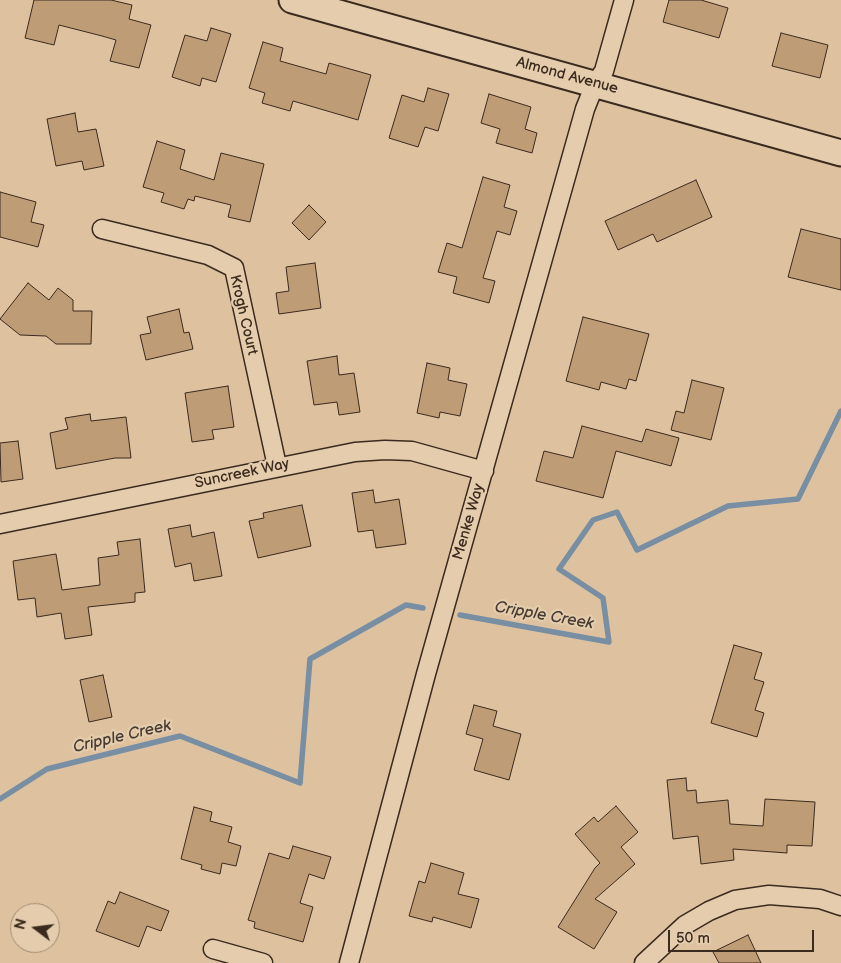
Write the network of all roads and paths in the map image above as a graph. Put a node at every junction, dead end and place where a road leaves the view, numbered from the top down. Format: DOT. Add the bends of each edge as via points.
graph roads {
  1 [pos="292,0"];
  2 [pos="624,0"];
  3 [pos="595,84"];
  4 [pos="841,153"];
  5 [pos="102,229"];
  6 [pos="277,466"];
  7 [pos="484,471"];
  8 [pos="0,524"];
  9 [pos="841,906"];
  10 [pos="213,950"];
  11 [pos="263,963"];
  12 [pos="349,963"];
  13 [pos="644,963"];
  1 -- 3 [label="street, Almond Avenue"];
  2 -- 3 [label="street, Menke Way" via="604,71"];
  3 -- 4 [label="street, Almond Avenue"];
  3 -- 7 [label="street, Menke Way" via="585,108"];
  5 -- 6 [label="street, Krogh Court" via="208,256 234,268"];
  6 -- 7 [label="street, Suncreek Way" via="385,450 412,451"];
  6 -- 8 [label="street, Suncreek Way"];
  7 -- 12 [label="street, Menke Way"];
  9 -- 13 [label="street" via="820,900 769,895 735,900 685,925"];
  10 -- 11 [label="street"];
}
